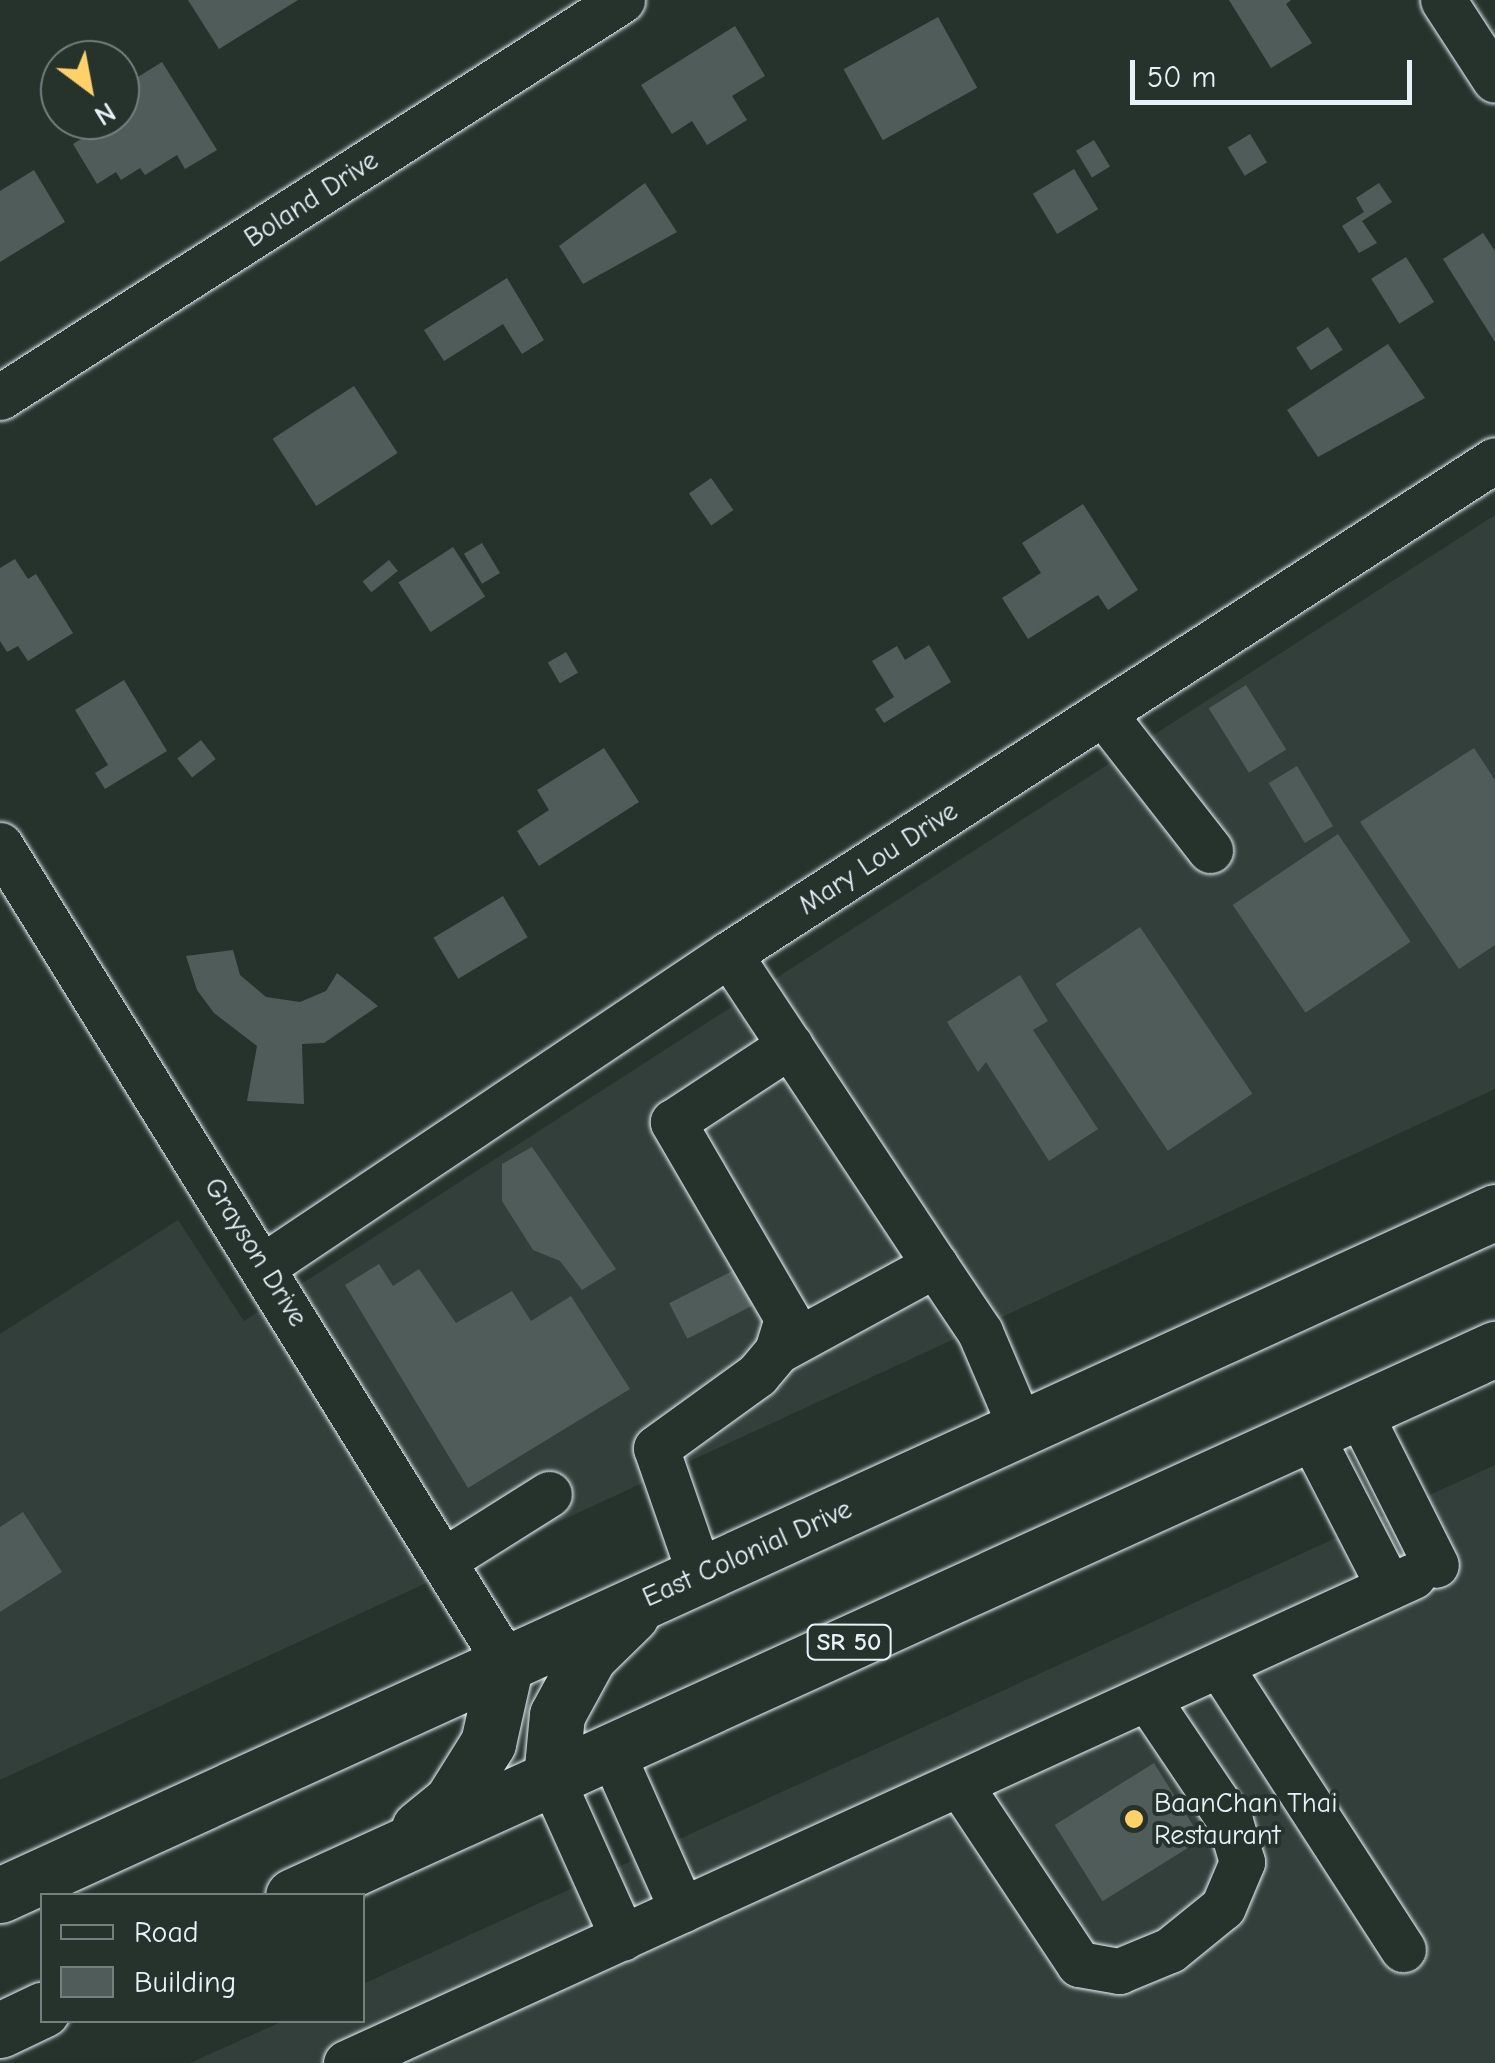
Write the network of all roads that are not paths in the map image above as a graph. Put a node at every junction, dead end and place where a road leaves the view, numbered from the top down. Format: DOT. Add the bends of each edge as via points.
graph roads {
  1 [pos="622,0"];
  2 [pos="1442,0"];
  3 [pos="1495,80"];
  4 [pos="0,397"];
  5 [pos="1495,460"];
  6 [pos="1104,713"];
  7 [pos="0,845"];
  8 [pos="1210,850"];
  9 [pos="729,954"];
  10 [pos="790,1045"];
  11 [pos="1495,1212"];
  12 [pos="266,1265"];
  13 [pos="936,1265"];
  14 [pos="1495,1349"];
  15 [pos="778,1351"];
  16 [pos="1359,1412"];
  17 [pos="1021,1428"];
  18 [pos="1310,1434"];
  19 [pos="549,1494"];
  20 [pos="444,1560"];
  21 [pos="700,1574"];
  22 [pos="1413,1576"];
  23 [pos="647,1599"];
  24 [pos="506,1663"];
  25 [pos="1220,1668"];
  26 [pos="1149,1701"];
  27 [pos="610,1750"];
  28 [pos="551,1778"];
  29 [pos="960,1785"];
  30 [pos="389,1852"];
  31 [pos="300,1893"];
  32 [pos="0,1895"];
  33 [pos="682,1910"];
  34 [pos="623,1938"];
  35 [pos="1402,1949"];
  36 [pos="40,2011"];
  37 [pos="0,2030"];
  38 [pos="360,2060"];
  1 -- 4 [label="street, Boland Drive"];
  2 -- 3 [label="street"];
  5 -- 6 [label="street, Mary Lou Drive"];
  6 -- 8 [label="street"];
  6 -- 9 [label="street, Mary Lou Drive"];
  7 -- 12 [label="street, Grayson Drive"];
  9 -- 10 [label="street"];
  9 -- 12 [label="street, Mary Lou Drive"];
  10 -- 13 [label="street"];
  10 -- 15 [label="street" via="673,1122 787,1318"];
  11 -- 17 [label="highway, East Colonial Drive"];
  12 -- 20 [label="street, Grayson Drive"];
  13 -- 15 [label="street"];
  13 -- 17 [label="street" via="980,1332"];
  14 -- 16 [label="highway, SR 50"];
  15 -- 21 [label="street" via="757,1375 656,1448"];
  16 -- 18 [label="highway, SR 50"];
  16 -- 22 [label="street"];
  17 -- 21 [label="highway, East Colonial Drive"];
  18 -- 22 [label="street"];
  18 -- 27 [label="highway, SR 50"];
  19 -- 20 [label="street"];
  20 -- 24 [label="street, Grayson Drive"];
  21 -- 23 [label="highway, East Colonial Drive"];
  22 -- 25 [label="street"];
  23 -- 24 [label="highway, East Colonial Drive"];
  23 -- 28 [label="highway" via="589,1656 556,1715"];
  24 -- 30 [label="highway" via="488,1743 451,1802"];
  24 -- 32 [label="highway, East Colonial Drive"];
  25 -- 26 [label="street"];
  25 -- 35 [label="street"];
  26 -- 29 [label="street"];
  26 -- 29 [label="street" via="1230,1821 1242,1862 1223,1907 1170,1950 1119,1971 1079,1964"];
  27 -- 28 [label="highway, SR 50"];
  27 -- 33 [label="street"];
  28 -- 30 [label="highway, SR 50"];
  28 -- 34 [label="street"];
  29 -- 33 [label="street"];
  30 -- 31 [label="highway, SR 50"];
  33 -- 34 [label="street"];
  34 -- 38 [label="street"];
  36 -- 37 [label="highway"];
}
